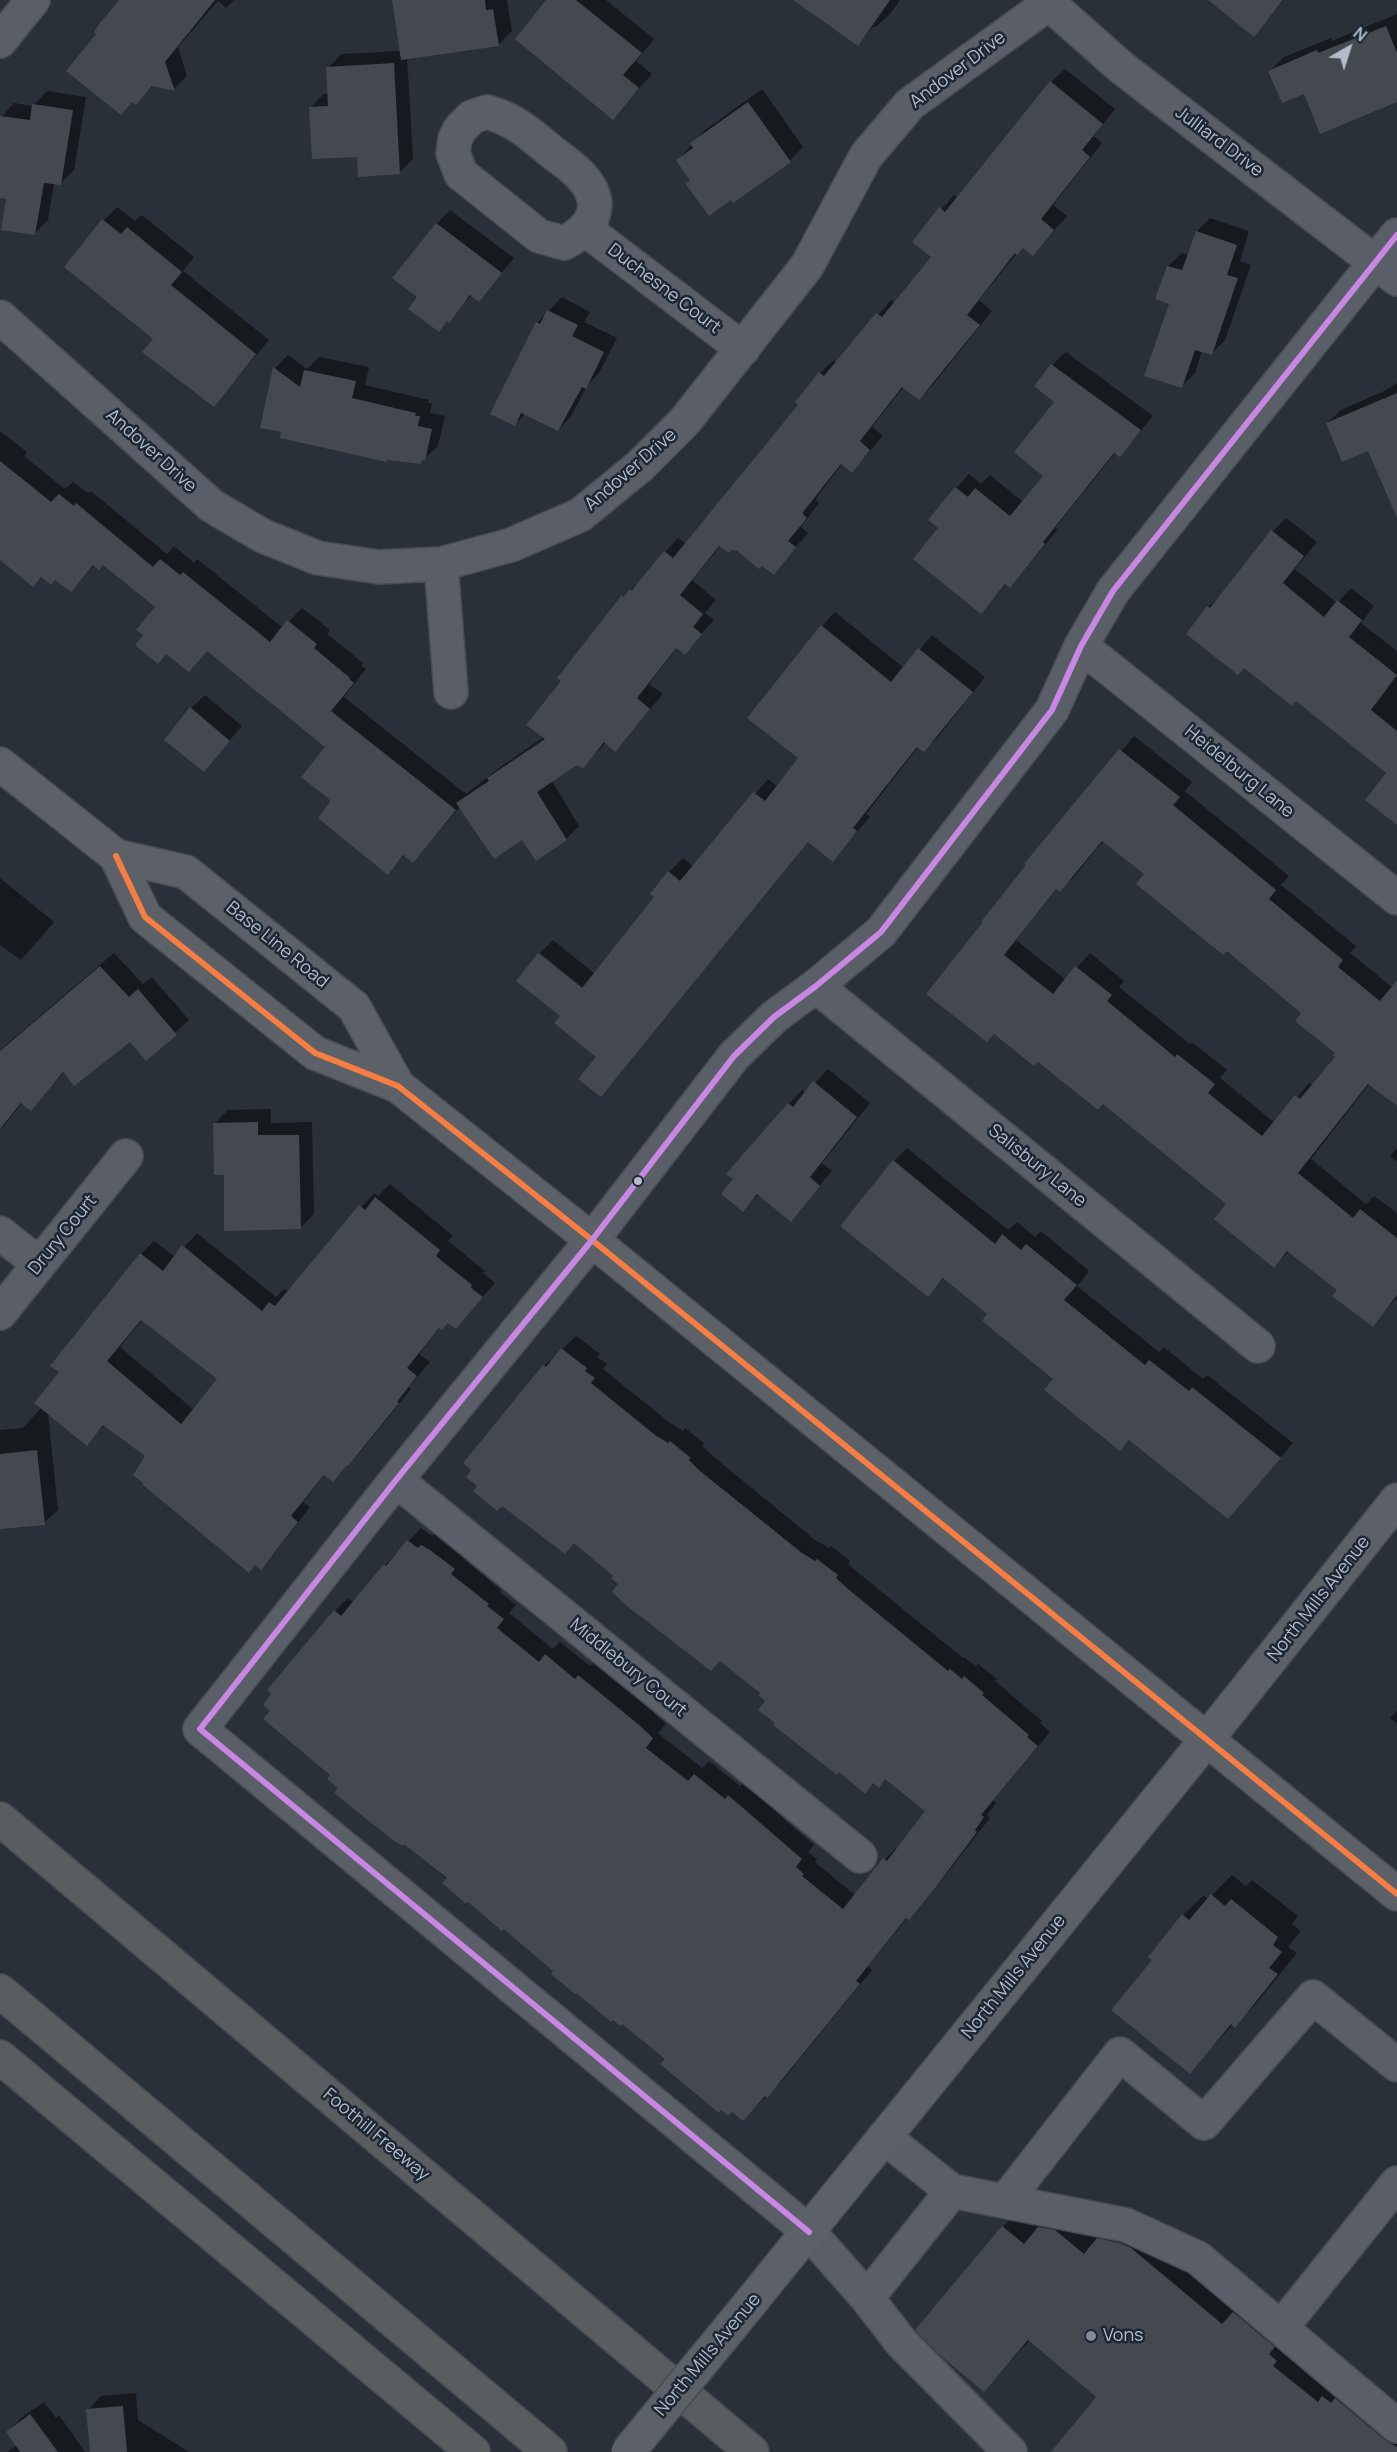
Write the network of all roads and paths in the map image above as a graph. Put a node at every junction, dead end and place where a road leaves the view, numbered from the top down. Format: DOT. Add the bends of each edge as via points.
graph roads {
  1 [pos="33,0"];
  2 [pos="1046,2"];
  3 [pos="0,41"];
  4 [pos="585,229"];
  5 [pos="1397,235"];
  6 [pos="1386,270"];
  7 [pos="0,317"];
  8 [pos="743,349"];
  9 [pos="441,564"];
  10 [pos="1081,646"];
  11 [pos="451,692"];
  12 [pos="0,764"];
  13 [pos="116,856"];
  14 [pos="1397,898"];
  15 [pos="816,986"];
  16 [pos="398,1086"];
  17 [pos="126,1156"];
  18 [pos="0,1233"];
  19 [pos="592,1240"];
  20 [pos="39,1264"];
  21 [pos="0,1313"];
  22 [pos="1258,1346"];
  23 [pos="396,1480"];
  24 [pos="1397,1500"];
  25 [pos="1208,1739"];
  26 [pos="0,1819"];
  27 [pos="860,1856"];
  28 [pos="1397,1894"];
  29 [pos="0,1991"];
  30 [pos="0,2057"];
  31 [pos="1397,2065"];
  32 [pos="884,2137"];
  33 [pos="1397,2183"];
  34 [pos="952,2191"];
  35 [pos="1006,2200"];
  36 [pos="809,2232"];
  37 [pos="867,2298"];
  38 [pos="1281,2328"];
  39 [pos="1397,2426"];
  40 [pos="473,2452"];
  41 [pos="550,2452"];
  42 [pos="628,2452"];
  43 [pos="752,2452"];
  44 [pos="1010,2452"];
  1 -- 3 [label="street"];
  2 -- 6 [label="street, Julliard Drive" via="1122,68"];
  2 -- 8 [label="street, Andover Drive" via="910,104 866,156 807,266"];
  4 -- 8 [label="street, Duchesne Court"];
  5 -- 6 [label="street"];
  6 -- 10 [label="street" via="1113,591"];
  7 -- 9 [label="street, Andover Drive" via="212,506 263,536 318,558 379,567"];
  8 -- 9 [label="street, Andover Drive" via="685,422 640,466 580,515 511,545"];
  9 -- 11 [label="street"];
  10 -- 14 [label="street, Heidelburg Lane"];
  10 -- 15 [label="street" via="1052,710 881,932"];
  12 -- 13 [label="main road, Base Line Road"];
  13 -- 16 [label="main road, Base Line Road" via="144,917 315,1053"];
  13 -- 16 [label="main road, Base Line Road" via="186,872 354,1007"];
  15 -- 19 [label="street" via="774,1017 734,1056"];
  15 -- 22 [label="street, Salisbury Lane"];
  16 -- 19 [label="main road, Base Line Road"];
  17 -- 20 [label="street, Drury Court"];
  18 -- 20 [label="street"];
  19 -- 23 [label="street"];
  19 -- 25 [label="main road, Base Line Road"];
  20 -- 21 [label="street, Drury Court"];
  23 -- 27 [label="street, Middlebury Court"];
  23 -- 36 [label="street" via="200,1729"];
  24 -- 25 [label="main road, North Mills Avenue"];
  25 -- 28 [label="main road, Base Line Road"];
  25 -- 32 [label="main road, North Mills Avenue"];
  26 -- 43 [label="highway, Foothill Freeway"];
  29 -- 41 [label="highway"];
  30 -- 40 [label="highway"];
  31 -- 35 [label="street" via="1313,1997 1204,2123 1120,2054"];
  32 -- 34 [label="street"];
  32 -- 36 [label="main road, North Mills Avenue"];
  33 -- 38 [label="street"];
  34 -- 35 [label="street"];
  34 -- 37 [label="street"];
  35 -- 38 [label="street" via="1126,2225 1198,2258"];
  36 -- 37 [label="street"];
  36 -- 42 [label="main road, North Mills Avenue, bridge"];
  37 -- 44 [label="street" via="901,2342"];
  38 -- 39 [label="street"];
}
